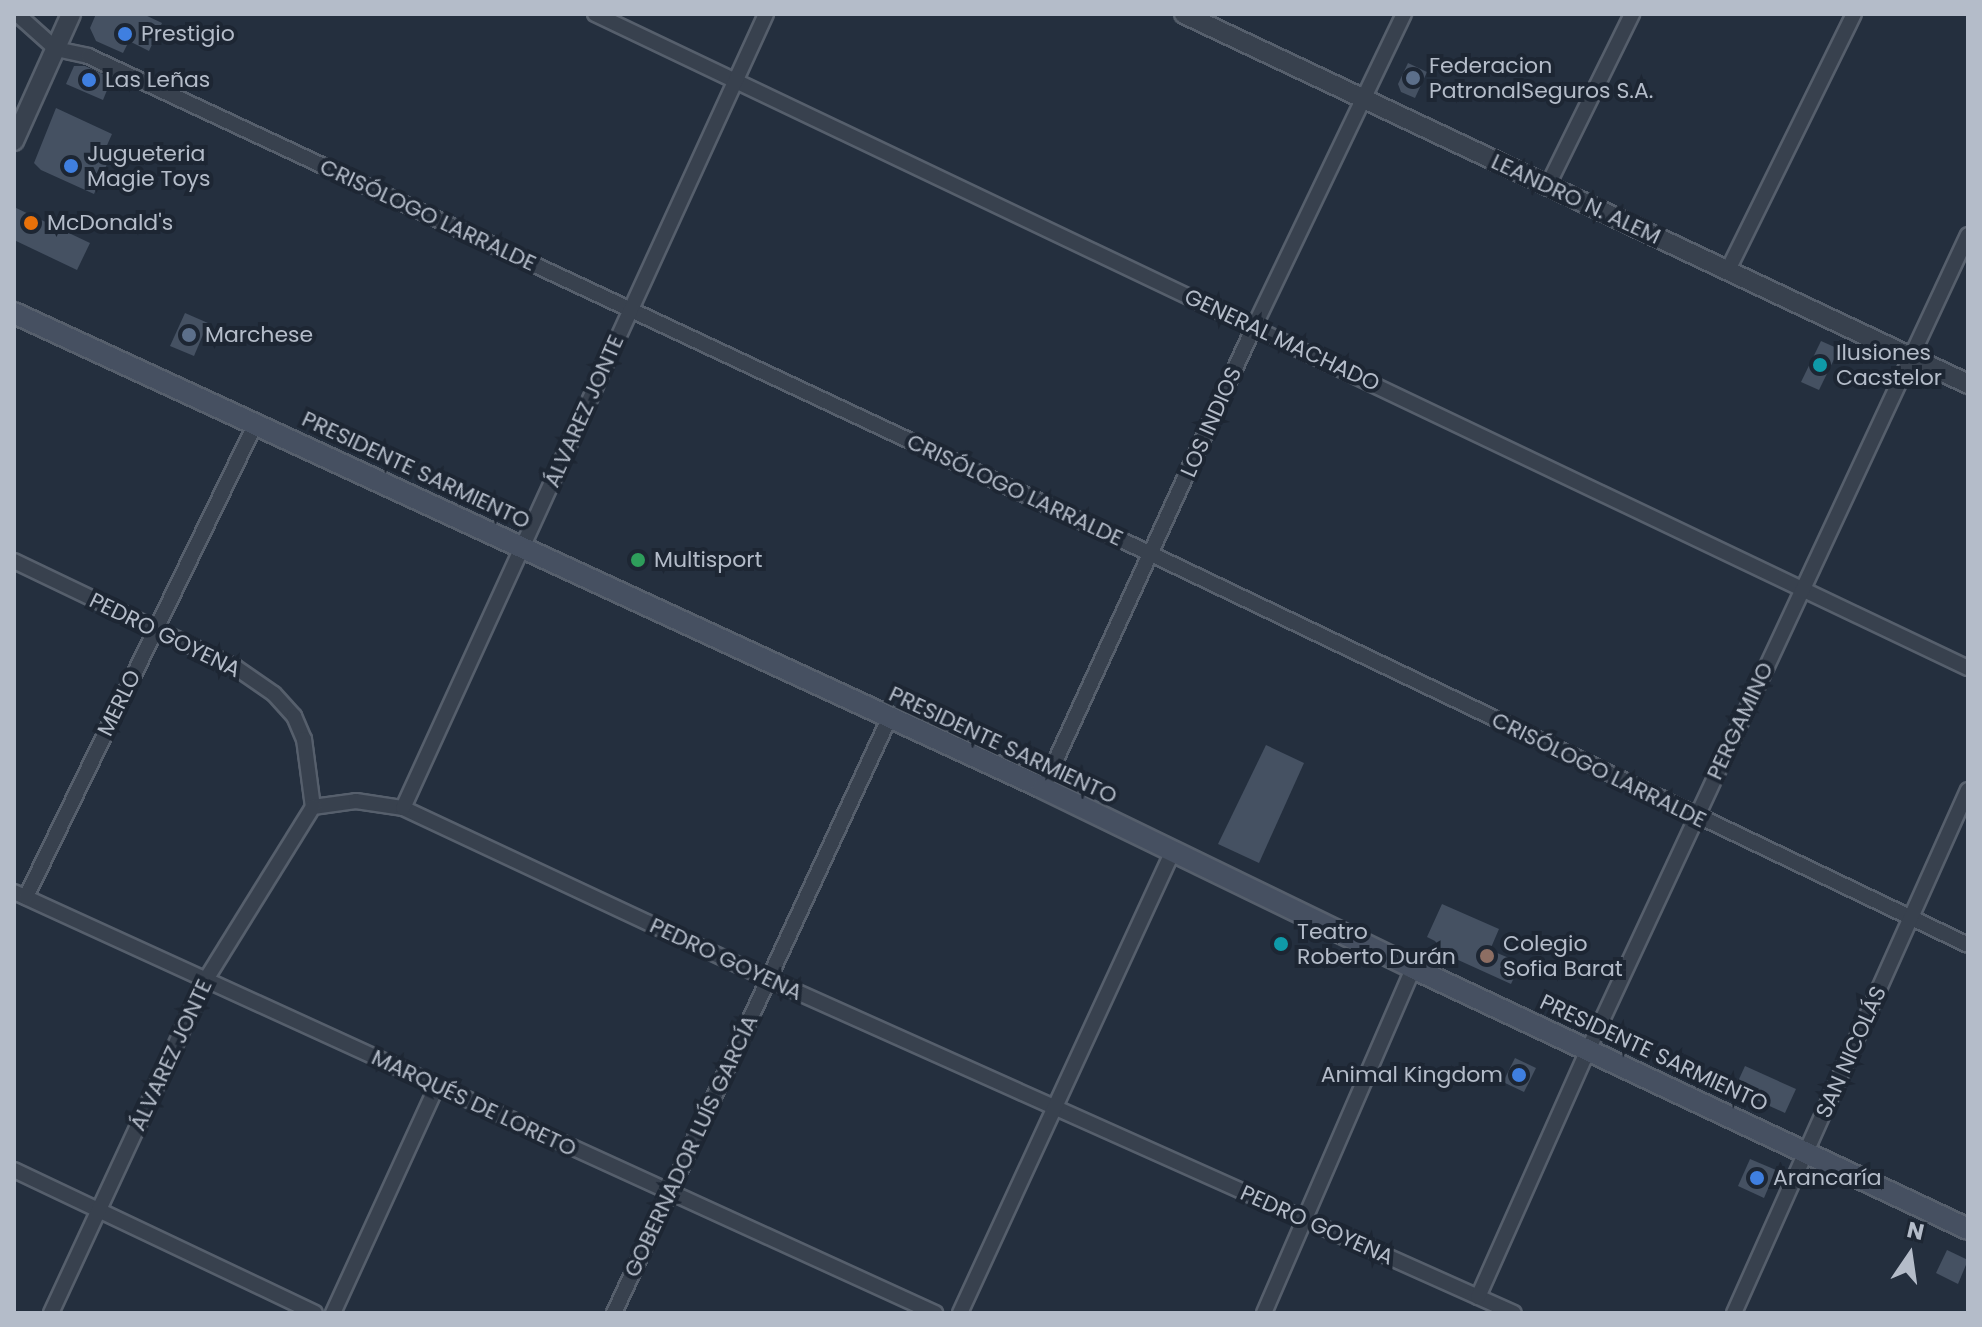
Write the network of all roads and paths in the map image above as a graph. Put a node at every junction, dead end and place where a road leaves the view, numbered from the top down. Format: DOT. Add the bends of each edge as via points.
graph roads {
  1 [pos="17,14"];
  2 [pos="71,14"];
  3 [pos="595,14"];
  4 [pos="766,14"];
  5 [pos="1184,14"];
  6 [pos="1404,14"];
  7 [pos="1632,14"];
  8 [pos="1854,14"];
  9 [pos="56,49"];
  10 [pos="735,79"];
  11 [pos="1364,98"];
  12 [pos="14,141"];
  13 [pos="1548,185"];
  14 [pos="1968,235"];
  15 [pos="1728,270"];
  16 [pos="629,309"];
  17 [pos="14,313"];
  18 [pos="1254,327"];
  19 [pos="1911,357"];
  20 [pos="1968,384"];
  21 [pos="256,423"];
  22 [pos="523,546"];
  23 [pos="1151,554"];
  24 [pos="14,561"];
  25 [pos="1802,587"];
  26 [pos="155,628"];
  27 [pos="1968,668"];
  28 [pos="889,719"];
  29 [pos="1043,788"];
  30 [pos="1968,790"];
  31 [pos="313,807"];
  32 [pos="403,808"];
  33 [pos="1696,816"];
  34 [pos="1173,851"];
  35 [pos="20,895"];
  36 [pos="1911,920"];
  37 [pos="1968,945"];
  38 [pos="1413,968"];
  39 [pos="768,979"];
  40 [pos="205,981"];
  41 [pos="1589,1048"];
  42 [pos="437,1086"];
  43 [pos="1055,1107"];
  44 [pos="1806,1151"];
  45 [pos="14,1170"];
  46 [pos="671,1193"];
  47 [pos="99,1209"];
  48 [pos="1304,1220"];
  49 [pos="1968,1229"];
  50 [pos="1478,1297"];
  51 [pos="51,1313"];
  52 [pos="315,1313"];
  53 [pos="333,1313"];
  54 [pos="614,1313"];
  55 [pos="935,1313"];
  56 [pos="960,1313"];
  57 [pos="1264,1313"];
  58 [pos="1514,1313"];
  59 [pos="1734,1313"];
  1 -- 9 [label="street"];
  2 -- 9 [label="street"];
  3 -- 10 [label="street, GENERAL MACHADO"];
  4 -- 10 [label="street, ÁLVAREZ JONTE"];
  5 -- 11 [label="street, LEANDRO N. ALEM"];
  6 -- 11 [label="street, LOS INDIOS"];
  7 -- 13 [label="street"];
  8 -- 15 [label="street"];
  9 -- 12 [label="street"];
  9 -- 16 [label="street, CRISÓLOGO LARRALDE" via="88,56"];
  10 -- 16 [label="street, ÁLVAREZ JONTE"];
  10 -- 18 [label="street, GENERAL MACHADO"];
  11 -- 13 [label="street, LEANDRO N. ALEM"];
  11 -- 18 [label="street, LOS INDIOS"];
  13 -- 15 [label="street, LEANDRO N. ALEM"];
  14 -- 19 [label="street, PERGAMINO"];
  15 -- 19 [label="street, LEANDRO N. ALEM"];
  16 -- 22 [label="street, ÁLVAREZ JONTE"];
  16 -- 23 [label="street, CRISÓLOGO LARRALDE"];
  17 -- 21 [label="main road, PRESIDENTE SARMIENTO"];
  18 -- 23 [label="street, LOS INDIOS"];
  18 -- 25 [label="street, GENERAL MACHADO"];
  19 -- 20 [label="street, LEANDRO N. ALEM"];
  19 -- 25 [label="street, PERGAMINO"];
  21 -- 22 [label="main road, PRESIDENTE SARMIENTO"];
  21 -- 26 [label="street, MERLO"];
  22 -- 28 [label="main road, PRESIDENTE SARMIENTO"];
  22 -- 32 [label="street, ÁLVAREZ JONTE"];
  23 -- 29 [label="street, LOS INDIOS"];
  23 -- 33 [label="street, CRISÓLOGO LARRALDE"];
  24 -- 26 [label="street, PEDRO GOYENA"];
  25 -- 27 [label="street, GENERAL MACHADO"];
  25 -- 33 [label="street, PERGAMINO"];
  26 -- 31 [label="street, PEDRO GOYENA" via="235,667 284,704 304,739"];
  26 -- 35 [label="street, MERLO"];
  28 -- 29 [label="main road, PRESIDENTE SARMIENTO"];
  28 -- 39 [label="street, GOBERNADOR LUÍS GARCÍA"];
  29 -- 34 [label="main road, PRESIDENTE SARMIENTO"];
  30 -- 36 [label="street, SAN NICOLÁS"];
  31 -- 32 [label="street, PEDRO GOYENA" via="356,801"];
  31 -- 40 [label="street, ÁLVAREZ JONTE"];
  32 -- 39 [label="street, PEDRO GOYENA"];
  33 -- 36 [label="street, CRISÓLOGO LARRALDE"];
  33 -- 41 [label="street, PERGAMINO"];
  34 -- 38 [label="main road, PRESIDENTE SARMIENTO"];
  34 -- 43 [label="street"];
  35 -- 40 [label="street, MARQUÉS DE LORETO"];
  36 -- 37 [label="street, CRISÓLOGO LARRALDE"];
  36 -- 44 [label="street, SAN NICOLÁS"];
  38 -- 41 [label="main road, PRESIDENTE SARMIENTO"];
  38 -- 48 [label="street"];
  39 -- 43 [label="street, PEDRO GOYENA"];
  39 -- 46 [label="street, GOBERNADOR LUÍS GARCÍA"];
  40 -- 42 [label="street, MARQUÉS DE LORETO"];
  40 -- 47 [label="street, ÁLVAREZ JONTE"];
  41 -- 44 [label="main road, PRESIDENTE SARMIENTO"];
  41 -- 50 [label="street, PERGAMINO"];
  42 -- 46 [label="street, MARQUÉS DE LORETO"];
  42 -- 53 [label="street"];
  43 -- 48 [label="street, PEDRO GOYENA"];
  43 -- 56 [label="street"];
  44 -- 49 [label="main road, PRESIDENTE SARMIENTO"];
  44 -- 59 [label="street, SAN NICOLÁS"];
  45 -- 47 [label="street"];
  46 -- 54 [label="street, GOBERNADOR LUÍS GARCÍA"];
  46 -- 55 [label="street, MARQUÉS DE LORETO"];
  47 -- 51 [label="street, ÁLVAREZ JONTE"];
  47 -- 52 [label="street"];
  48 -- 50 [label="street, PEDRO GOYENA"];
  48 -- 57 [label="street"];
  50 -- 58 [label="street, PEDRO GOYENA"];
}
